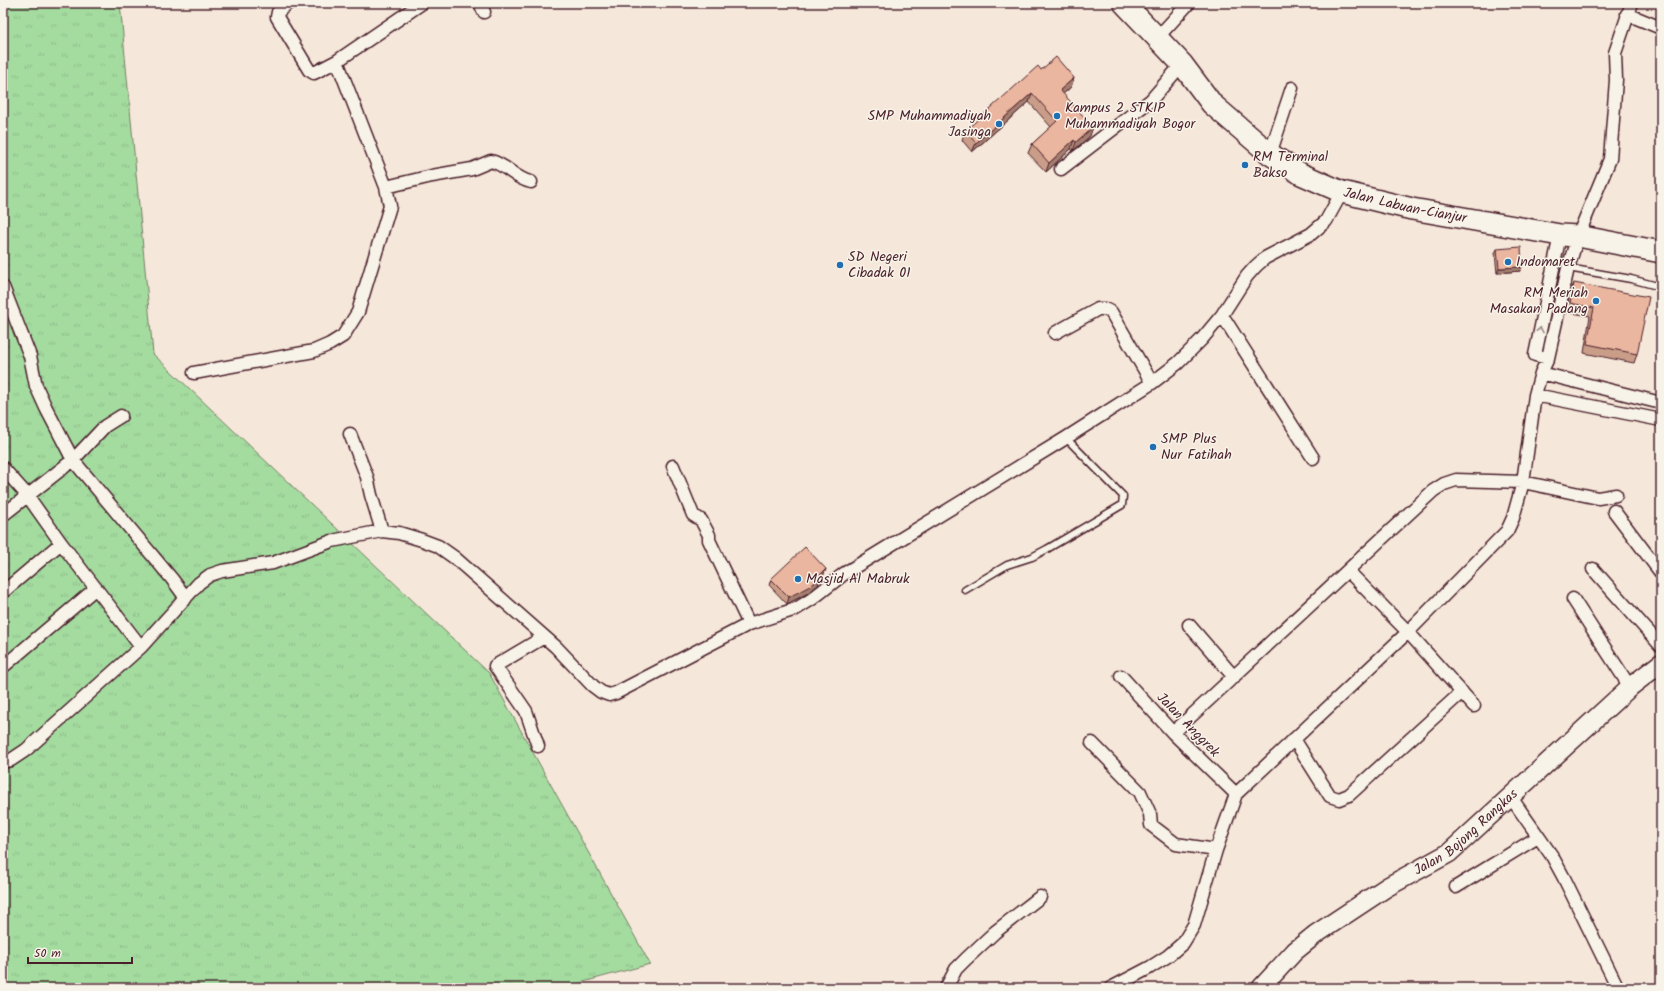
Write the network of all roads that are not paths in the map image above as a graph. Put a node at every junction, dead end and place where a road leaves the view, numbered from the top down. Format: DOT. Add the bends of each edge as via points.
graph roads {
  1 [pos="288,3"];
  2 [pos="422,3"];
  3 [pos="1124,3"];
  4 [pos="1189,3"];
  5 [pos="1630,9"];
  6 [pos="1661,28"];
  7 [pos="1157,38"];
  8 [pos="337,61"];
  9 [pos="1182,64"];
  10 [pos="1292,88"];
  11 [pos="1270,154"];
  12 [pos="1061,169"];
  13 [pos="531,182"];
  14 [pos="386,187"];
  15 [pos="1342,192"];
  16 [pos="1569,236"];
  17 [pos="1661,252"];
  18 [pos="1568,268"];
  19 [pos="3,287"];
  20 [pos="1661,287"];
  21 [pos="1222,315"];
  22 [pos="1055,333"];
  23 [pos="1548,358"];
  24 [pos="194,373"];
  25 [pos="1541,373"];
  26 [pos="1152,383"];
  27 [pos="1535,395"];
  28 [pos="1661,403"];
  29 [pos="121,416"];
  30 [pos="1661,420"];
  31 [pos="350,434"];
  32 [pos="1066,438"];
  33 [pos="1313,458"];
  34 [pos="73,460"];
  35 [pos="673,466"];
  36 [pos="3,468"];
  37 [pos="1523,482"];
  38 [pos="27,495"];
  39 [pos="1616,495"];
  40 [pos="1614,511"];
  41 [pos="3,515"];
  42 [pos="382,531"];
  43 [pos="61,543"];
  44 [pos="1593,569"];
  45 [pos="1348,571"];
  46 [pos="1661,573"];
  47 [pos="96,588"];
  48 [pos="965,590"];
  49 [pos="3,592"];
  50 [pos="186,598"];
  51 [pos="1573,599"];
  52 [pos="749,624"];
  53 [pos="1189,625"];
  54 [pos="1408,632"];
  55 [pos="544,637"];
  56 [pos="1661,646"];
  57 [pos="141,647"];
  58 [pos="1661,662"];
  59 [pos="4,666"];
  60 [pos="1121,676"];
  61 [pos="1234,677"];
  62 [pos="1630,687"];
  63 [pos="1462,692"];
  64 [pos="1474,706"];
  65 [pos="1173,733"];
  66 [pos="1294,739"];
  67 [pos="1092,743"];
  68 [pos="538,746"];
  69 [pos="3,762"];
  70 [pos="1236,794"];
  71 [pos="1510,796"];
  72 [pos="1538,836"];
  73 [pos="1216,850"];
  74 [pos="1456,887"];
  75 [pos="1040,897"];
  76 [pos="946,988"];
  77 [pos="1111,988"];
  78 [pos="1261,988"];
  79 [pos="1618,988"];
  1 -- 8 [label="street" via="278,12 277,17 309,70 316,73"];
  2 -- 8 [label="street"];
  3 -- 7 [label="highway, Jalan Labuan-Cianjur"];
  4 -- 7 [label="street"];
  5 -- 6 [label="street"];
  5 -- 16 [label="street" via="1616,52 1610,159"];
  7 -- 9 [label="highway, Jalan Labuan-Cianjur"];
  8 -- 14 [label="street"];
  9 -- 11 [label="highway, Jalan Labuan-Cianjur" via="1212,104"];
  9 -- 12 [label="street" via="1151,100"];
  10 -- 11 [label="street"];
  11 -- 15 [label="highway, Jalan Labuan-Cianjur" via="1301,174"];
  13 -- 14 [label="street" via="491,161 472,169"];
  14 -- 24 [label="street" via="390,206 376,258 358,312 343,336 314,351"];
  15 -- 16 [label="highway, Jalan Labuan-Cianjur" via="1412,209"];
  15 -- 21 [label="street" via="1326,220 1311,234 1265,258 1256,266"];
  16 -- 17 [label="highway, Jalan Labuan-Cianjur"];
  16 -- 18 [label="street"];
  23 -- 16 [label="street, one-way" via="1535,355"];
  18 -- 20 [label="lane"];
  18 -- 23 [label="street"];
  19 -- 34 [label="street" via="30,356 36,386"];
  21 -- 26 [label="street" via="1189,353"];
  21 -- 33 [label="street"];
  22 -- 26 [label="street" via="1098,309 1111,312"];
  23 -- 25 [label="street"];
  25 -- 27 [label="street"];
  25 -- 28 [label="street"];
  26 -- 32 [label="street"];
  27 -- 30 [label="street"];
  27 -- 37 [label="street"];
  29 -- 34 [label="street" via="105,426"];
  31 -- 42 [label="street" via="367,477"];
  32 -- 48 [label="lane" via="1123,496 1122,505 1048,549 1007,565"];
  32 -- 52 [label="street" via="845,573 796,609"];
  34 -- 38 [label="street"];
  34 -- 50 [label="street"];
  35 -- 52 [label="street" via="694,515 701,520 709,535 709,540"];
  36 -- 38 [label="street"];
  37 -- 39 [label="street" via="1598,498"];
  37 -- 45 [label="street" via="1456,480 1444,484 1433,491"];
  37 -- 54 [label="street" via="1507,531"];
  38 -- 41 [label="street"];
  38 -- 43 [label="street"];
  40 -- 46 [label="street"];
  42 -- 50 [label="street" via="332,541 273,563 210,575"];
  42 -- 55 [label="street" via="399,533 438,546"];
  43 -- 47 [label="street"];
  43 -- 49 [label="street"];
  44 -- 56 [label="street"];
  45 -- 54 [label="street"];
  45 -- 61 [label="street"];
  47 -- 57 [label="street"];
  47 -- 59 [label="street"];
  50 -- 57 [label="street"];
  51 -- 62 [label="street"];
  52 -- 55 [label="street" via="616,694 609,695 593,686"];
  53 -- 61 [label="street"];
  54 -- 63 [label="street"];
  54 -- 66 [label="street"];
  55 -- 68 [label="street" via="495,666 526,711"];
  57 -- 69 [label="street" via="26,750"];
  58 -- 62 [label="main road, Jalan Bojong Rangkas"];
  60 -- 65 [label="street, Jalan Anggrek"];
  61 -- 65 [label="street"];
  62 -- 71 [label="main road, Jalan Bojong Rangkas"];
  63 -- 64 [label="street"];
  63 -- 66 [label="street" via="1349,795 1339,798 1330,796"];
  65 -- 70 [label="street, Jalan Anggrek"];
  66 -- 70 [label="street"];
  67 -- 73 [label="street" via="1140,792 1150,814 1151,825 1176,844"];
  70 -- 73 [label="street"];
  71 -- 72 [label="street"];
  71 -- 78 [label="main road, Jalan Bojong Rangkas" via="1449,853 1387,887 1316,934 1295,951"];
  72 -- 74 [label="street"];
  72 -- 79 [label="street" via="1564,878"];
  73 -- 77 [label="street" via="1194,925 1183,942 1168,956"];
  75 -- 76 [label="street" via="1004,924 966,959 956,969"];
}
